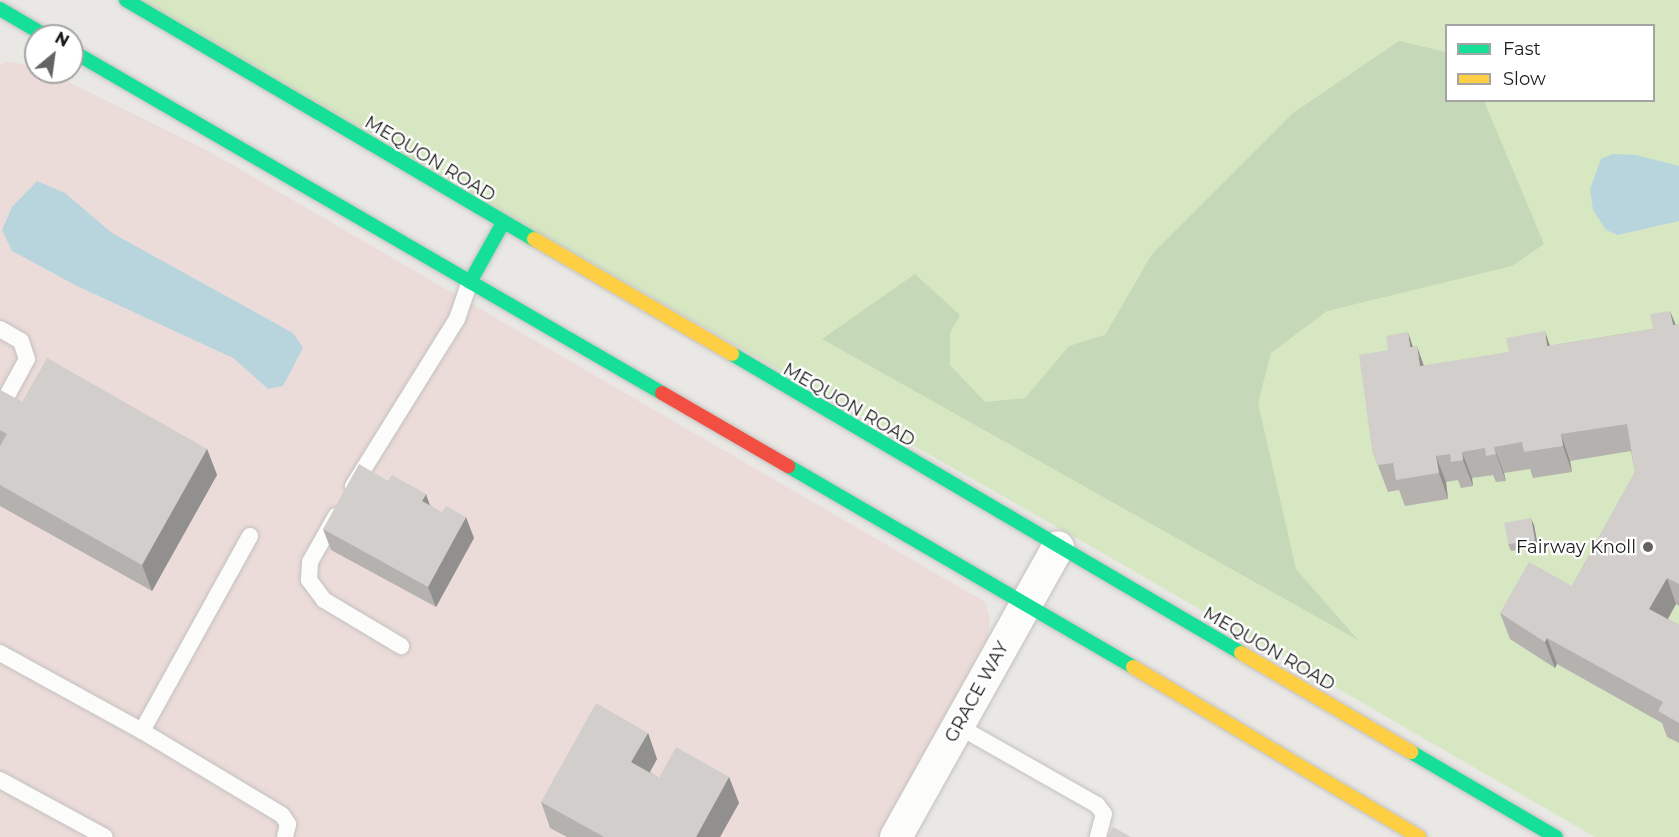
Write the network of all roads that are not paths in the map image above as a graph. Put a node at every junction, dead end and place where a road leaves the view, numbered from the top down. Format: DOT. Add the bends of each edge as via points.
graph roads {
  1 [pos="126,0"];
  2 [pos="0,9"];
  3 [pos="26,24"];
  4 [pos="84,58"];
  5 [pos="503,223"];
  6 [pos="470,282"];
  7 [pos="0,329"];
  8 [pos="3,403"];
  9 [pos="250,536"];
  10 [pos="1058,547"];
  11 [pos="1026,604"];
  12 [pos="401,646"];
  13 [pos="0,653"];
  14 [pos="958,726"];
  15 [pos="142,731"];
  16 [pos="0,780"];
  17 [pos="105,837"];
  18 [pos="285,837"];
  19 [pos="896,837"];
  20 [pos="1098,837"];
  21 [pos="1419,837"];
  22 [pos="1556,837"];
  1 -- 5 [label="main road, MEQUON ROAD"];
  2 -- 3 [label="main road"];
  4 -- 6 [label="main road"];
  5 -- 6 [label="main road"];
  5 -- 10 [label="main road, MEQUON ROAD"];
  6 -- 11 [label="main road"];
  6 -- 12 [label="lane" via="457,319 345,499 307,570 324,600"];
  7 -- 8 [label="lane" via="21,341 27,359"];
  9 -- 15 [label="lane"];
  10 -- 11 [label="street, GRACE WAY"];
  10 -- 22 [label="main road, MEQUON ROAD"];
  11 -- 14 [label="street, GRACE WAY"];
  11 -- 21 [label="main road"];
  13 -- 15 [label="lane"];
  14 -- 19 [label="street, GRACE WAY"];
  14 -- 20 [label="lane" via="1097,805 1104,814"];
  15 -- 18 [label="lane" via="282,815 288,824"];
  16 -- 17 [label="lane"];
}
